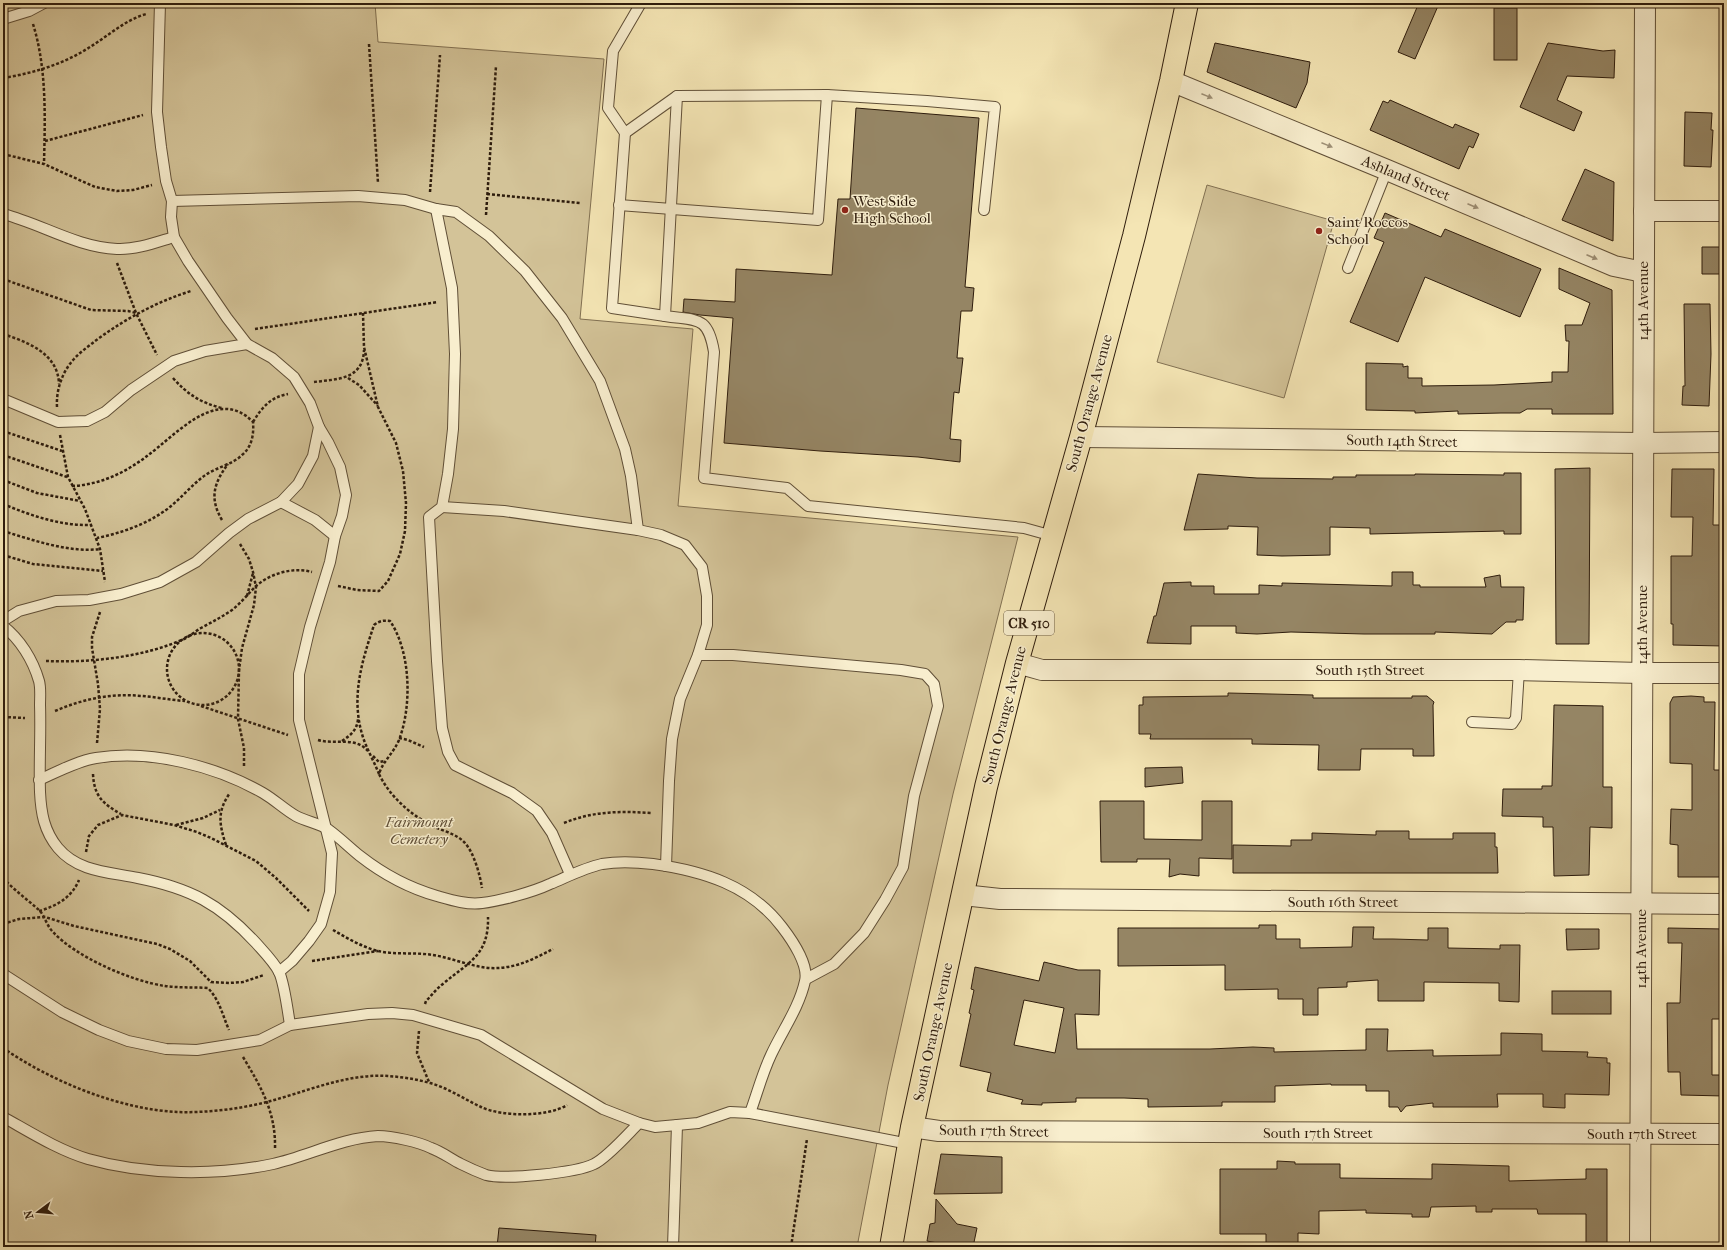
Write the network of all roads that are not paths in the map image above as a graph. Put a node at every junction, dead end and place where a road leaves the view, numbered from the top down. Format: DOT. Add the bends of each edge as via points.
graph roads {
  1 [pos="44,3"];
  2 [pos="641,3"];
  3 [pos="1187,3"];
  4 [pos="1645,3"];
  5 [pos="160,6"];
  6 [pos="3,19"];
  7 [pos="1171,81"];
  8 [pos="827,95"];
  9 [pos="677,96"];
  10 [pos="625,133"];
  11 [pos="1387,170"];
  12 [pos="172,201"];
  13 [pos="619,205"];
  14 [pos="436,209"];
  15 [pos="671,209"];
  16 [pos="984,210"];
  17 [pos="1644,211"];
  18 [pos="1724,211"];
  19 [pos="3,214"];
  20 [pos="174,237"];
  21 [pos="1348,268"];
  22 [pos="1643,272"];
  23 [pos="665,316"];
  24 [pos="247,344"];
  25 [pos="3,399"];
  26 [pos="318,427"];
  27 [pos="1081,437"];
  28 [pos="1724,442"];
  29 [pos="1643,443"];
  30 [pos="281,502"];
  31 [pos="442,506"];
  32 [pos="638,530"];
  33 [pos="335,536"];
  34 [pos="1053,536"];
  35 [pos="3,621"];
  36 [pos="3,626"];
  37 [pos="698,655"];
  38 [pos="1017,663"];
  39 [pos="1519,670"];
  40 [pos="1641,673"];
  41 [pos="1724,673"];
  42 [pos="1472,722"];
  43 [pos="39,780"];
  44 [pos="326,828"];
  45 [pos="666,866"];
  46 [pos="570,874"];
  47 [pos="963,895"];
  48 [pos="1641,904"];
  49 [pos="1724,904"];
  50 [pos="279,972"];
  51 [pos="3,974"];
  52 [pos="806,979"];
  53 [pos="290,1025"];
  54 [pos="750,1113"];
  55 [pos="3,1117"];
  56 [pos="639,1123"];
  57 [pos="677,1126"];
  58 [pos="1640,1134"];
  59 [pos="1724,1134"];
  60 [pos="910,1136"];
  61 [pos="673,1247"];
  62 [pos="891,1247"];
  63 [pos="1640,1247"];
  1 -- 6 [label="lane"];
  2 -- 10 [label="lane" via="613,51 608,108"];
  3 -- 7 [label="main road, South Orange Avenue / CR 510"];
  4 -- 17 [label="street, 14th Avenue"];
  5 -- 12 [label="lane" via="157,112 166,181"];
  7 -- 11 [label="street, Ashland Street, one-way"];
  7 -- 27 [label="main road, South Orange Avenue / CR 510" via="1134,236"];
  8 -- 9 [label="lane"];
  8 -- 15 [label="lane" via="818,220"];
  8 -- 16 [label="lane" via="995,107"];
  9 -- 10 [label="lane"];
  9 -- 15 [label="lane"];
  10 -- 13 [label="lane"];
  11 -- 21 [label="lane"];
  11 -- 22 [label="street, Ashland Street, one-way" via="1614,266"];
  12 -- 14 [label="lane" via="358,196 405,200"];
  12 -- 20 [label="lane"];
  13 -- 15 [label="lane"];
  13 -- 23 [label="lane" via="612,308"];
  14 -- 31 [label="lane" via="452,288 455,354 453,429"];
  14 -- 32 [label="lane" via="456,212 489,236 525,271 562,318 600,381 625,449"];
  15 -- 23 [label="lane"];
  17 -- 18 [label="street"];
  17 -- 22 [label="street, 14th Avenue"];
  19 -- 20 [label="lane" via="90,246 119,249"];
  20 -- 24 [label="lane" via="205,287"];
  22 -- 29 [label="street, 14th Avenue"];
  23 -- 34 [label="lane" via="700,322 709,331 712,342 714,352 704,478 787,488 808,506 1024,528"];
  24 -- 25 [label="lane" via="205,351 174,362 87,421 58,422"];
  24 -- 26 [label="lane" via="272,358 294,377 310,403"];
  26 -- 30 [label="lane" via="312,456 298,484"];
  26 -- 33 [label="lane" via="340,466 346,495"];
  27 -- 29 [label="street, South 14th Street"];
  27 -- 34 [label="main road, South Orange Avenue / CR 510"];
  28 -- 29 [label="street, South 14th Street"];
  29 -- 40 [label="street, 14th Avenue"];
  30 -- 33 [label="lane" via="315,520"];
  30 -- 35 [label="lane" via="248,519 196,562 160,582 121,594 89,600 56,601 19,611"];
  31 -- 32 [label="lane" via="504,511"];
  31 -- 46 [label="lane" via="429,517 442,728 448,752 455,765 512,793 538,811 552,833"];
  32 -- 37 [label="lane" via="661,535 684,545 702,567 707,596 707,625"];
  33 -- 44 [label="lane" via="299,674 299,720"];
  34 -- 38 [label="main road, South Orange Avenue / CR 510"];
  36 -- 43 [label="lane" via="13,634 31,660 39,682"];
  37 -- 45 [label="lane" via="680,700 672,740"];
  37 -- 52 [label="lane" via="733,655 902,670 925,674 934,684 938,706 914,796 903,867 864,933 834,964"];
  38 -- 39 [label="street, South 15th Street" via="1042,670"];
  38 -- 47 [label="main road, South Orange Avenue / CR 510" via="986,787"];
  39 -- 40 [label="street, South 15th Street"];
  39 -- 42 [label="lane" via="1516,718 1512,724"];
  40 -- 41 [label="street, South 15th Street"];
  40 -- 48 [label="street, 14th Avenue"];
  43 -- 44 [label="lane" via="93,759 133,756 175,760 222,773 263,793 297,817"];
  43 -- 50 [label="lane" via="41,812 46,832 58,849 76,864 97,871 167,884 215,906 241,927"];
  44 -- 46 [label="lane" via="362,857 394,878 419,891 454,901 480,904 548,886"];
  44 -- 50 [label="lane" via="332,853 330,892 321,924 292,961"];
  45 -- 46 [label="lane" via="629,862 603,864"];
  45 -- 52 [label="lane" via="720,880 759,903 775,918 800,954"];
  47 -- 48 [label="street, South 16th Street" via="1000,899"];
  47 -- 60 [label="main road, South Orange Avenue / CR 510"];
  48 -- 49 [label="street, South 16th Street"];
  48 -- 58 [label="street, 14th Avenue"];
  50 -- 53 [label="lane"];
  51 -- 53 [label="lane" via="62,1012 128,1041 166,1049 197,1050 236,1045 260,1040"];
  52 -- 54 [label="lane" via="790,1021 771,1055"];
  53 -- 56 [label="lane" via="368,1014 420,1016 481,1035 602,1109"];
  54 -- 57 [label="lane" via="730,1112 698,1123"];
  54 -- 60 [label="lane" via="809,1125"];
  55 -- 56 [label="lane" via="49,1143 88,1159 120,1166 201,1172 239,1170 275,1163 357,1139 380,1136 430,1147 460,1164 487,1175 527,1176 562,1172 594,1164"];
  56 -- 57 [label="lane" via="654,1127"];
  57 -- 61 [label="lane"];
  58 -- 59 [label="street, South 17th Street"];
  58 -- 60 [label="street, South 17th Street" via="947,1132"];
  58 -- 63 [label="street, 14th Avenue"];
  60 -- 62 [label="main road, South Orange Avenue / CR 510"];
}
